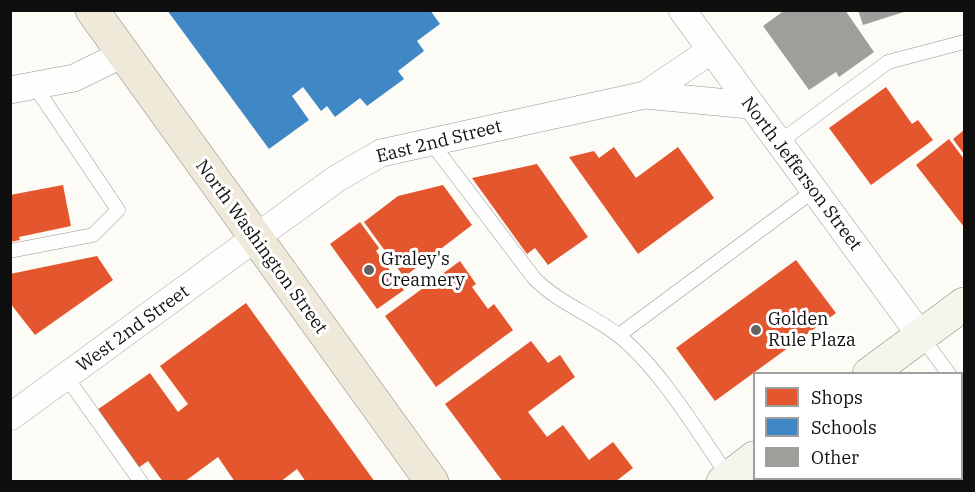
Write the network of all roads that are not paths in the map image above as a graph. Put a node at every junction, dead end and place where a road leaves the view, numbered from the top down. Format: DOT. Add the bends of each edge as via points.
graph roads {
  1 [pos="92,10"];
  2 [pos="682,10"];
  3 [pos="964,42"];
  4 [pos="710,51"];
  5 [pos="123,54"];
  6 [pos="22,88"];
  7 [pos="645,95"];
  8 [pos="749,105"];
  9 [pos="430,141"];
  10 [pos="778,143"];
  11 [pos="813,191"];
  12 [pos="254,238"];
  13 [pos="10,251"];
  14 [pos="964,304"];
  15 [pos="618,335"];
  16 [pos="921,336"];
  17 [pos="872,372"];
  18 [pos="948,372"];
  19 [pos="67,378"];
  20 [pos="10,417"];
  21 [pos="753,459"];
  22 [pos="726,479"];
  23 [pos="141,482"];
  24 [pos="432,482"];
  1 -- 5 [label="main road, North Washington Street"];
  2 -- 4 [label="street, North Jefferson Street"];
  3 -- 10 [label="lane" via="888,62"];
  4 -- 7 [label="street"];
  4 -- 8 [label="street, North Jefferson Street"];
  5 -- 6 [label="street" via="75,78"];
  5 -- 12 [label="main road, North Washington Street"];
  6 -- 13 [label="lane" via="118,210 93,235"];
  7 -- 8 [label="street"];
  7 -- 9 [label="street, East 2nd Street"];
  8 -- 10 [label="street, North Jefferson Street"];
  9 -- 12 [label="street, East 2nd Street" via="381,153 358,165"];
  9 -- 15 [label="lane" via="534,278 547,291"];
  10 -- 11 [label="street, North Jefferson Street"];
  11 -- 15 [label="lane"];
  11 -- 16 [label="street, North Jefferson Street"];
  12 -- 19 [label="street, West 2nd Street"];
  12 -- 24 [label="main road, North Washington Street"];
  14 -- 16 [label="main road"];
  15 -- 22 [label="lane" via="652,369"];
  16 -- 17 [label="main road"];
  16 -- 18 [label="lane"];
  19 -- 20 [label="street, West 2nd Street"];
  19 -- 23 [label="lane"];
  21 -- 22 [label="main road"];
}
